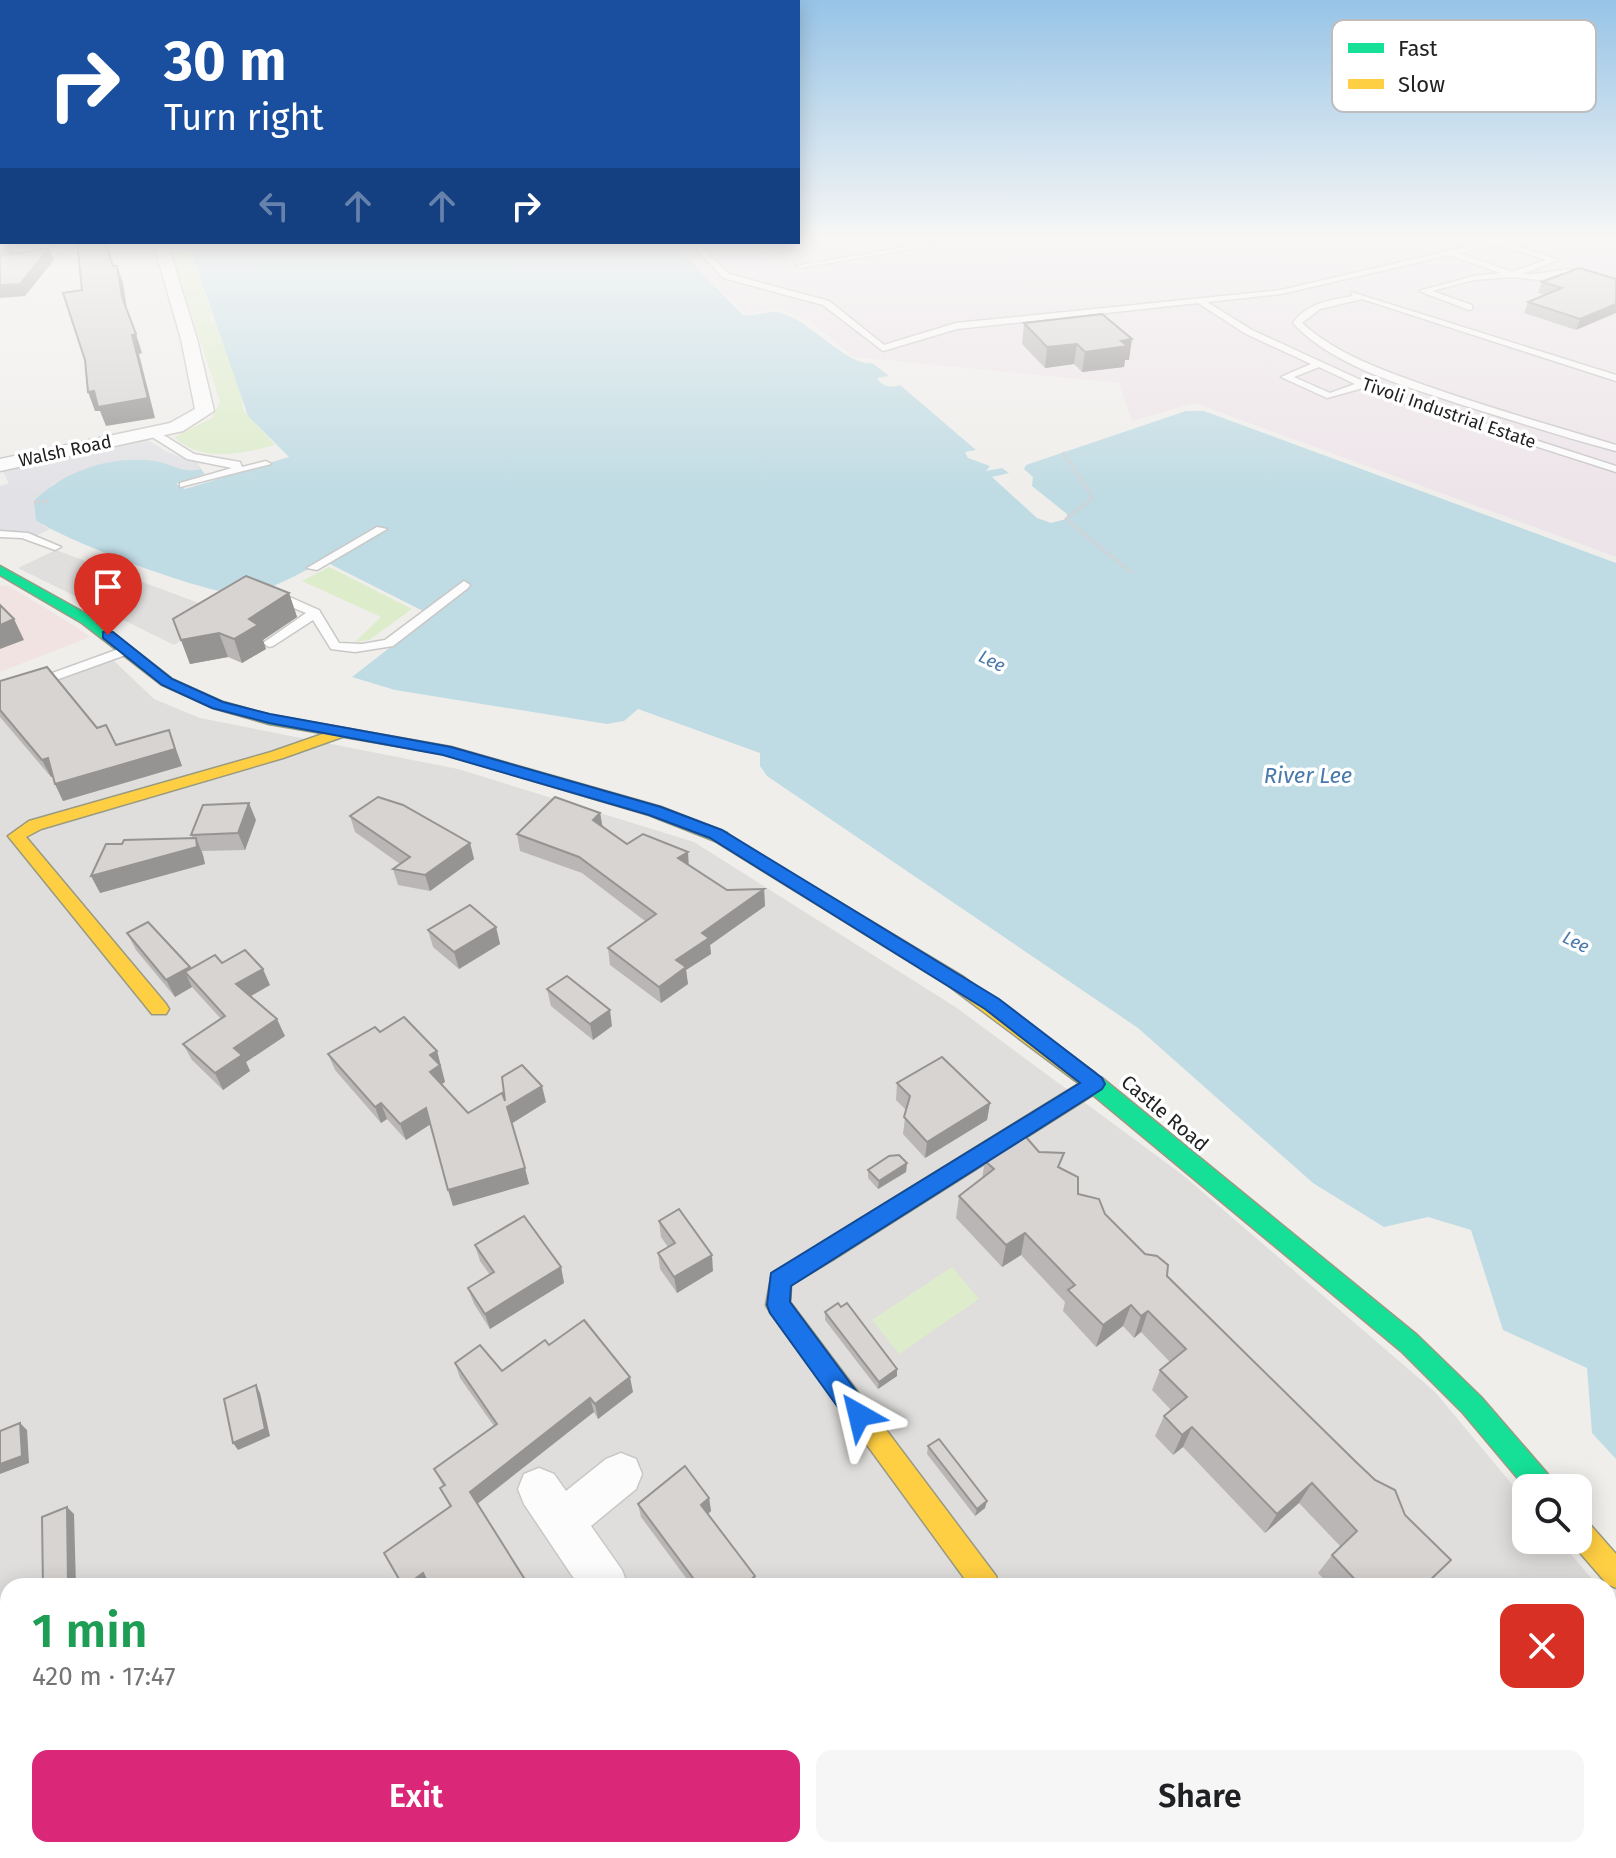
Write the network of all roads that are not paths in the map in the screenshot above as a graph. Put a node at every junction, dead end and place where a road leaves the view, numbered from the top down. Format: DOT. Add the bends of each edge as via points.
graph roads {
  1 [pos="182,323"];
  2 [pos="851,323"];
  3 [pos="990,323"];
  4 [pos="1234,323"];
  5 [pos="1297,323"];
  6 [pos="1443,323"];
  7 [pos="1319,364"];
  8 [pos="1616,378"];
  9 [pos="1363,385"];
  10 [pos="153,433"];
  11 [pos="1616,448"];
  12 [pos="235,464"];
  13 [pos="0,465"];
  14 [pos="1616,469"];
  15 [pos="172,479"];
  16 [pos="381,529"];
  17 [pos="0,534"];
  18 [pos="55,547"];
  19 [pos="313,568"];
  20 [pos="0,570"];
  21 [pos="464,585"];
  22 [pos="271,594"];
  23 [pos="315,613"];
  24 [pos="269,643"];
  25 [pos="127,650"];
  26 [pos="0,696"];
  27 [pos="346,731"];
  28 [pos="159,1009"];
  29 [pos="1095,1084"];
  30 [pos="621,1474"];
  31 [pos="1531,1474"];
  32 [pos="1592,1547"];
  33 [pos="1616,1575"];
  34 [pos="601,1578"];
  35 [pos="980,1578"];
  1 -- 10 [label="street, Walsh Road" via="205,405 189,422"];
  2 -- 3 [label="lane" via="883,348 956,326"];
  4 -- 7 [label="lane, Tivoli Industrial Estate"];
  5 -- 11 [label="lane" via="1316,342 1364,364"];
  6 -- 8 [label="lane"];
  7 -- 9 [label="lane, Tivoli Industrial Estate"];
  7 -- 9 [label="lane" via="1286,377 1330,396"];
  9 -- 14 [label="lane, Tivoli Industrial Estate"];
  10 -- 12 [label="lane" via="191,457"];
  10 -- 13 [label="street, Walsh Road"];
  12 -- 12 [label="lane" via="238,469 184,485 263,460"];
  12 -- 15 [label="lane"];
  16 -- 19 [label="lane"];
  17 -- 18 [label="lane" via="24,535"];
  20 -- 25 [label="main road, Castle Road"];
  21 -- 23 [label="lane" via="389,643 377,646 335,646"];
  22 -- 23 [label="lane"];
  23 -- 24 [label="lane"];
  25 -- 26 [label="lane"];
  25 -- 27 [label="main road, Castle Road" via="167,682 218,705"];
  27 -- 28 [label="main road" via="35,825 16,836"];
  27 -- 29 [label="main road, Castle Road" via="461,754 716,834 992,1004"];
  29 -- 31 [label="main road, Castle Road" via="1409,1343"];
  29 -- 35 [label="main road" via="780,1280 778,1305"];
  30 -- 34 [label="street" via="551,1505"];
  32 -- 33 [label="main road"];
}
